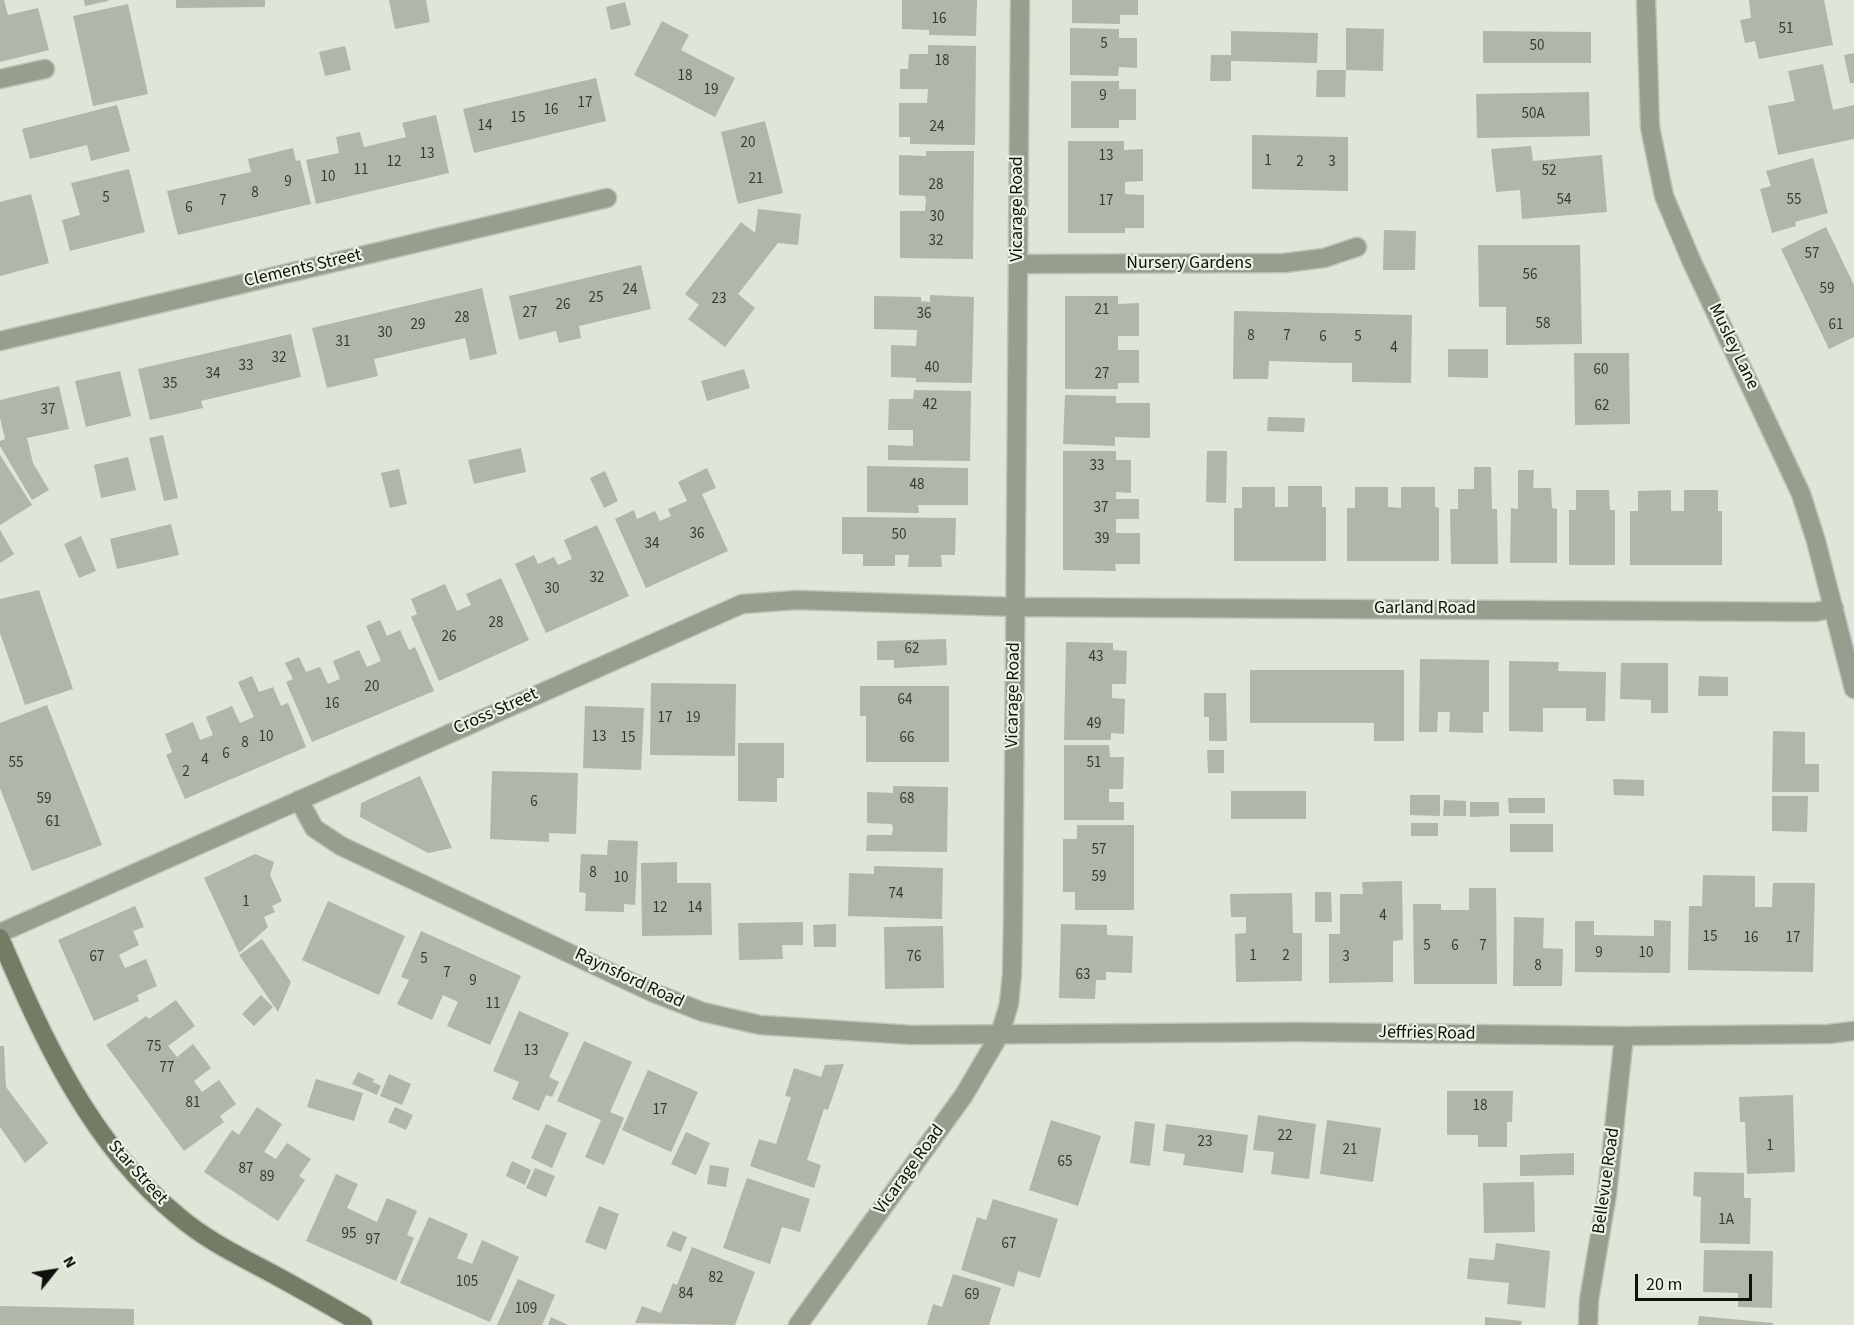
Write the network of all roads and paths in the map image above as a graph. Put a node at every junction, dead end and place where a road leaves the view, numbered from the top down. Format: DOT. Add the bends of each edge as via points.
graph roads {
  1 [pos="1020,0"];
  2 [pos="1646,0"];
  3 [pos="45,69"];
  4 [pos="0,79"];
  5 [pos="607,198"];
  6 [pos="1357,248"];
  7 [pos="1018,264"];
  8 [pos="0,341"];
  9 [pos="1016,607"];
  10 [pos="1834,608"];
  11 [pos="1854,689"];
  12 [pos="299,800"];
  13 [pos="0,933"];
  14 [pos="0,938"];
  15 [pos="1854,1031"];
  16 [pos="1000,1034"];
  17 [pos="1624,1036"];
  18 [pos="363,1325"];
  19 [pos="798,1325"];
  20 [pos="1588,1325"];
  1 -- 7 [label="street, Vicarage Road"];
  2 -- 10 [label="street, Musley Lane" via="1650,127 1664,196 1801,494"];
  3 -- 4 [label="street"];
  5 -- 8 [label="street, Clements Street"];
  6 -- 7 [label="street, Nursery Gardens" via="1324,258 1284,263"];
  7 -- 9 [label="street, Vicarage Road"];
  9 -- 10 [label="street, Garland Road" via="1803,612"];
  9 -- 12 [label="street, Cross Street" via="797,600 742,604"];
  9 -- 16 [label="street, Vicarage Road" via="1012,974"];
  10 -- 11 [label="street, Musley Lane"];
  12 -- 13 [label="street, Cross Street"];
  12 -- 16 [label="street, Raynsford Road" via="314,828 341,846 654,993 703,1012 760,1024 821,1030"];
  14 -- 18 [label="main road, Star Street" via="51,1053 110,1145 146,1187 178,1217 216,1243"];
  15 -- 17 [label="street, Jeffries Road"];
  16 -- 17 [label="street, Jeffries Road"];
  16 -- 19 [label="street, Vicarage Road" via="964,1095"];
  17 -- 20 [label="street, Bellevue Road"];
}
